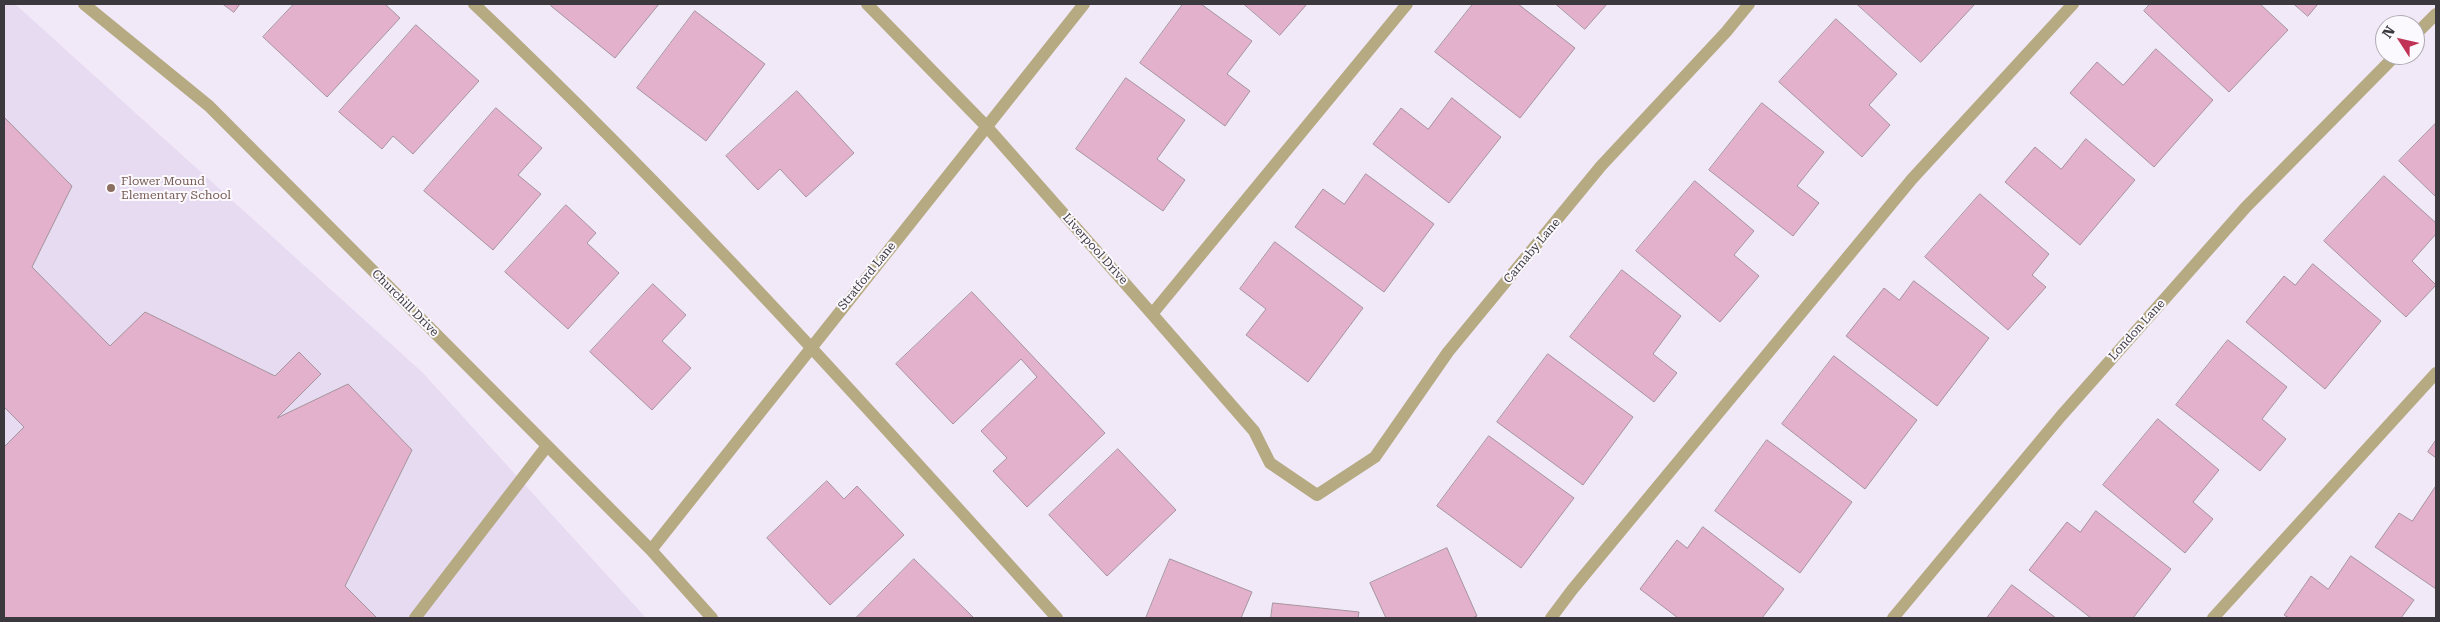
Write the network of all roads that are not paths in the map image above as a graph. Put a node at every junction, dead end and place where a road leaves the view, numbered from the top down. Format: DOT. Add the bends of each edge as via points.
graph roads {
  1 [pos="84,4"];
  2 [pos="474,4"];
  3 [pos="868,4"];
  4 [pos="1084,4"];
  5 [pos="1407,4"];
  6 [pos="1749,4"];
  7 [pos="2073,4"];
  8 [pos="2436,14"];
  9 [pos="2425,25"];
  10 [pos="2386,65"];
  11 [pos="987,127"];
  12 [pos="1152,314"];
  13 [pos="812,346"];
  14 [pos="2436,373"];
  15 [pos="547,446"];
  16 [pos="1317,495"];
  17 [pos="651,550"];
  18 [pos="415,618"];
  19 [pos="712,618"];
  20 [pos="1057,618"];
  21 [pos="1551,618"];
  22 [pos="1893,618"];
  23 [pos="2213,618"];
  1 -- 15 [label="street, Churchill Drive" via="209,106"];
  2 -- 13 [label="street" via="554,80"];
  3 -- 11 [label="street, Liverpool Drive"];
  4 -- 11 [label="street, Stratford Lane"];
  5 -- 12 [label="street"];
  6 -- 16 [label="street, Carnaby Lane" via="1602,166 1448,352 1375,457"];
  7 -- 21 [label="street" via="1912,179"];
  8 -- 9 [label="street"];
  10 -- 22 [label="street, London Lane" via="2246,207 2061,416"];
  11 -- 12 [label="street, Liverpool Drive"];
  11 -- 13 [label="street, Stratford Lane"];
  12 -- 16 [label="street, Liverpool Drive" via="1254,431 1270,462"];
  13 -- 17 [label="street, Stratford Lane"];
  13 -- 20 [label="street"];
  14 -- 23 [label="street"];
  15 -- 17 [label="street, Churchill Drive"];
  15 -- 18 [label="street"];
  17 -- 19 [label="street, Churchill Drive"];
}
